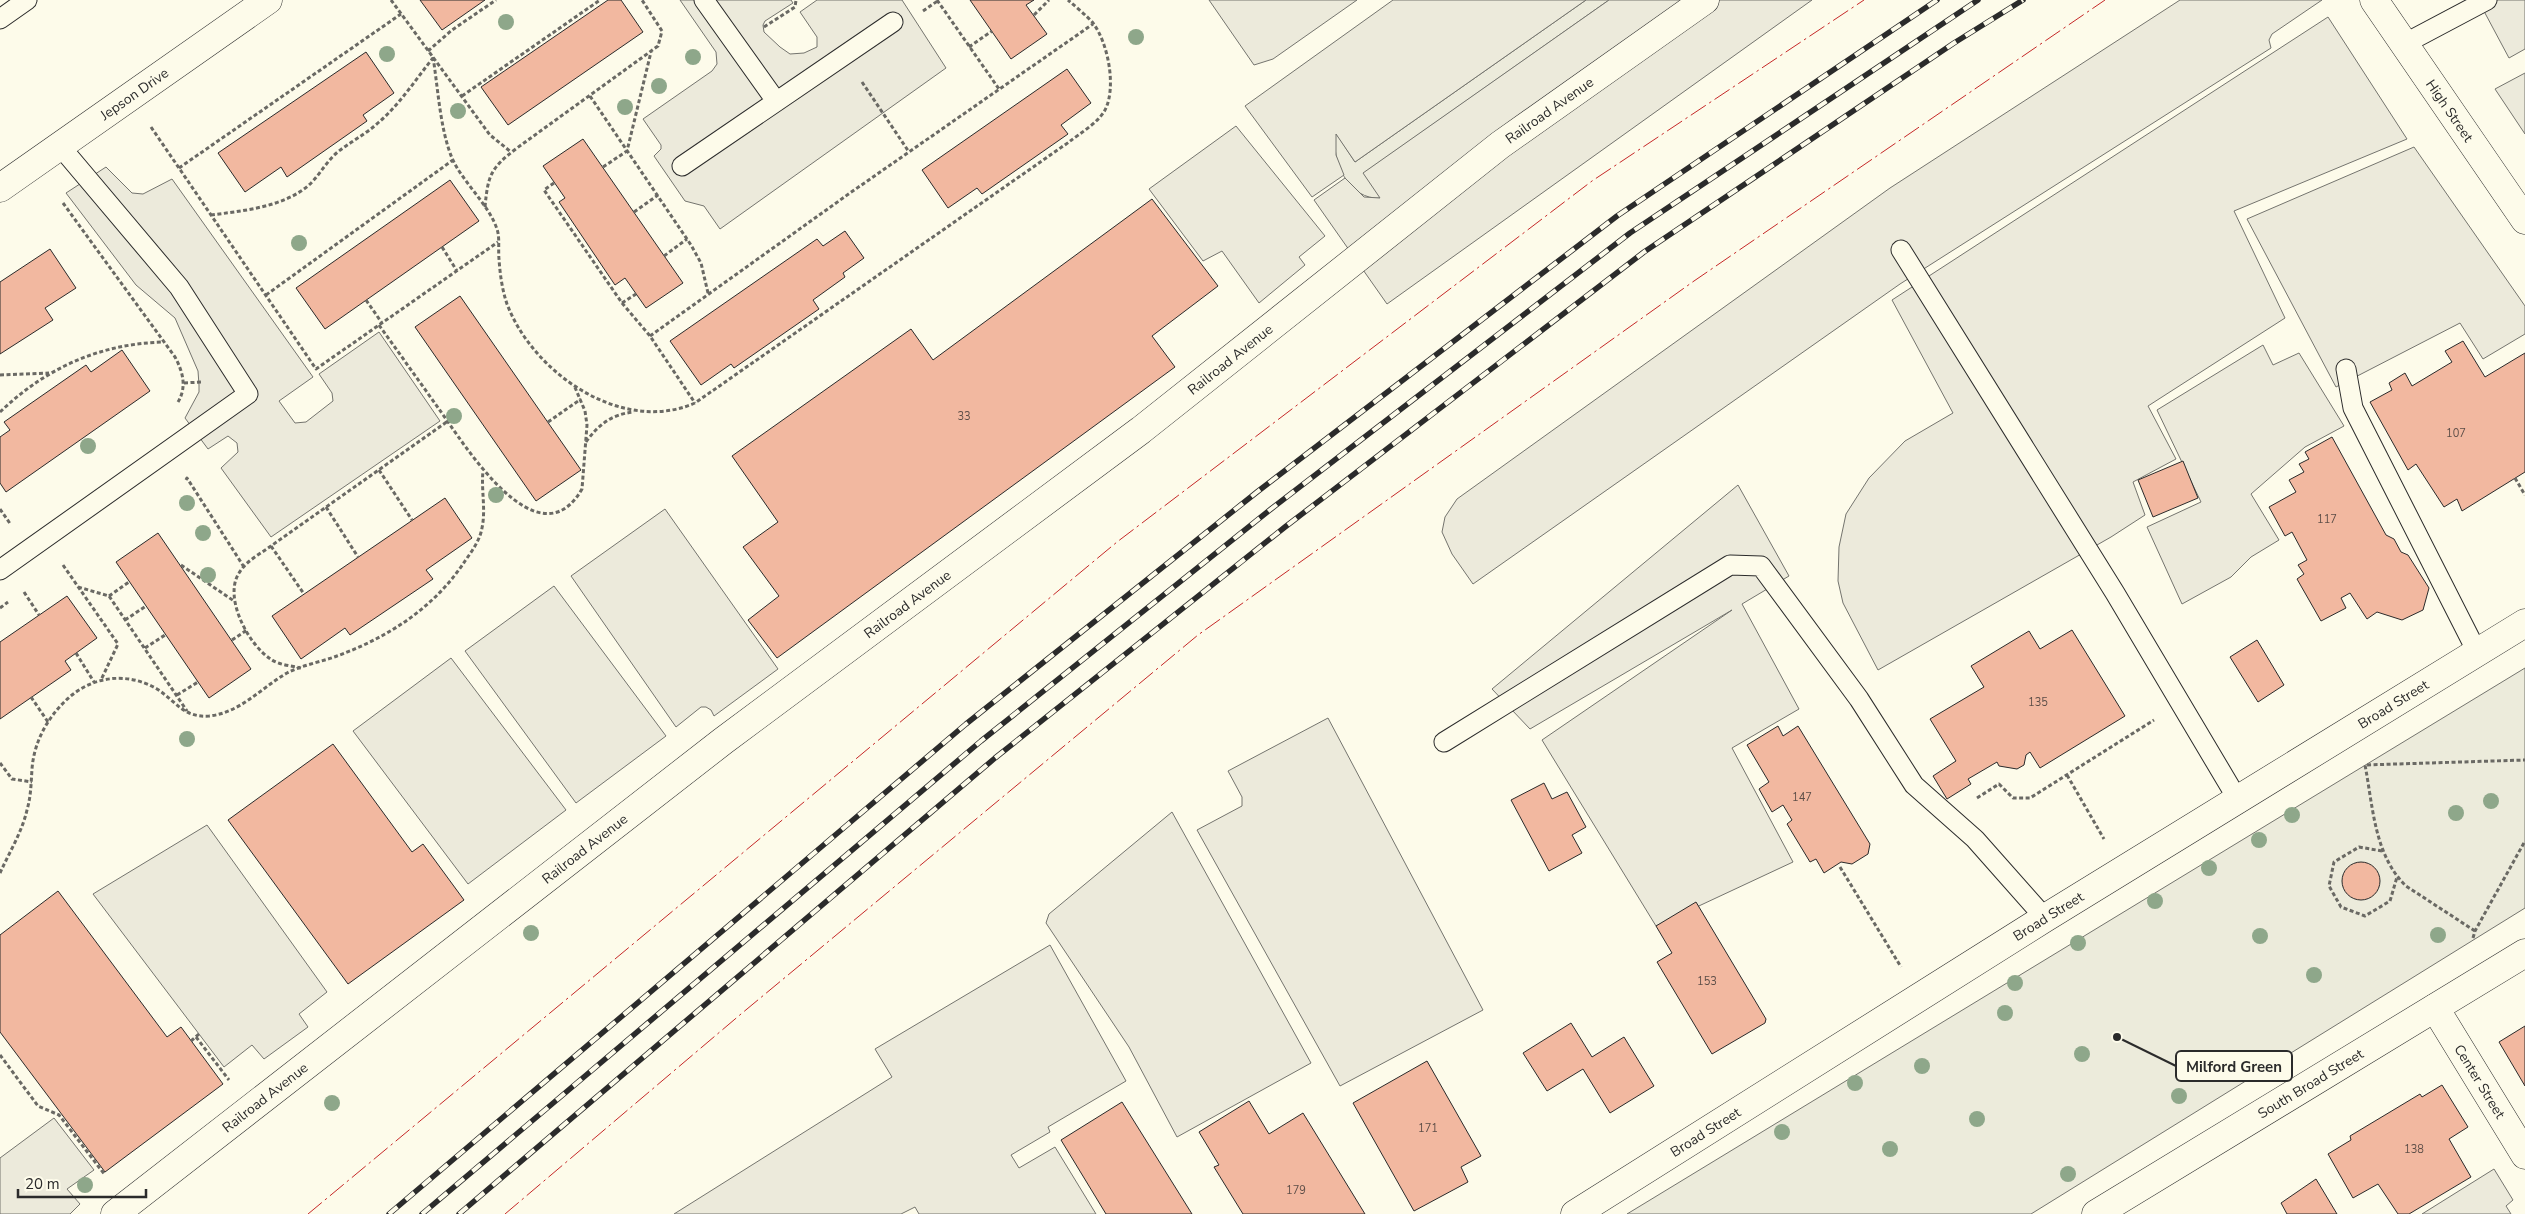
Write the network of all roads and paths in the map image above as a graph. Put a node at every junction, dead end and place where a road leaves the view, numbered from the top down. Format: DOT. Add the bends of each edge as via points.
graph roads {
  1 [pos="27,0"];
  2 [pos="268,0"];
  3 [pos="391,0"];
  4 [pos="496,0"];
  5 [pos="600,0"];
  6 [pos="642,0"];
  7 [pos="704,0"];
  8 [pos="796,0"];
  9 [pos="937,0"];
  10 [pos="1049,0"];
  11 [pos="1068,0"];
  12 [pos="1705,0"];
  13 [pos="2374,0"];
  14 [pos="2487,0"];
  15 [pos="401,14"];
  16 [pos="1034,15"];
  17 [pos="0,19"];
  18 [pos="893,22"];
  19 [pos="1093,24"];
  20 [pos="764,27"];
  21 [pos="992,31"];
  22 [pos="2404,44"];
  23 [pos="969,46"];
  24 [pos="428,51"];
  25 [pos="651,52"];
  26 [pos="844,55"];
  27 [pos="433,57"];
  28 [pos="999,89"];
  29 [pos="462,96"];
  30 [pos="590,96"];
  31 [pos="776,101"];
  32 [pos="150,126"];
  33 [pos="60,146"];
  34 [pos="627,151"];
  35 [pos="511,152"];
  36 [pos="909,152"];
  37 [pos="453,160"];
  38 [pos="34,165"];
  39 [pos="682,166"];
  40 [pos="179,168"];
  41 [pos="603,168"];
  42 [pos="554,183"];
  43 [pos="0,188"];
  44 [pos="484,208"];
  45 [pos="211,215"];
  46 [pos="2525,220"];
  47 [pos="687,239"];
  48 [pos="498,241"];
  49 [pos="442,247"];
  50 [pos="1902,250"];
  51 [pos="664,256"];
  52 [pos="457,271"];
  53 [pos="708,293"];
  54 [pos="636,294"];
  55 [pos="266,296"];
  56 [pos="366,300"];
  57 [pos="622,303"];
  58 [pos="381,324"];
  59 [pos="650,336"];
  60 [pos="163,342"];
  61 [pos="2346,369"];
  62 [pos="50,373"];
  63 [pos="0,374"];
  64 [pos="573,384"];
  65 [pos="580,399"];
  66 [pos="696,403"];
  67 [pos="176,407"];
  68 [pos="638,411"];
  69 [pos="0,412"];
  70 [pos="448,421"];
  71 [pos="548,422"];
  72 [pos="586,443"];
  73 [pos="379,470"];
  74 [pos="483,471"];
  75 [pos="188,478"];
  76 [pos="2515,478"];
  77 [pos="2525,495"];
  78 [pos="326,507"];
  79 [pos="18,519"];
  80 [pos="412,520"];
  81 [pos="5,528"];
  82 [pos="271,546"];
  83 [pos="358,557"];
  84 [pos="62,564"];
  85 [pos="180,565"];
  86 [pos="244,567"];
  87 [pos="0,570"];
  88 [pos="130,582"];
  89 [pos="78,587"];
  90 [pos="24,591"];
  91 [pos="304,594"];
  92 [pos="109,596"];
  93 [pos="234,601"];
  94 [pos="146,606"];
  95 [pos="39,615"];
  96 [pos="125,620"];
  97 [pos="2525,623"];
  98 [pos="246,630"];
  99 [pos="166,635"];
  100 [pos="232,640"];
  101 [pos="144,648"];
  102 [pos="2477,652"];
  103 [pos="76,653"];
  104 [pos="301,668"];
  105 [pos="101,680"];
  106 [pos="95,682"];
  107 [pos="198,682"];
  108 [pos="177,695"];
  109 [pos="31,697"];
  110 [pos="2180,704"];
  111 [pos="190,714"];
  112 [pos="48,722"];
  113 [pos="1444,742"];
  114 [pos="2525,760"];
  115 [pos="0,763"];
  116 [pos="2067,775"];
  117 [pos="32,782"];
  118 [pos="1974,800"];
  119 [pos="2238,800"];
  120 [pos="2525,840"];
  121 [pos="2108,846"];
  122 [pos="2382,851"];
  123 [pos="1840,867"];
  124 [pos="0,873"];
  125 [pos="2397,876"];
  126 [pos="2045,918"];
  127 [pos="2475,930"];
  128 [pos="2473,938"];
  129 [pos="2525,953"];
  130 [pos="1904,972"];
  131 [pos="2435,1008"];
  132 [pos="191,1041"];
  133 [pos="0,1055"];
  134 [pos="230,1082"];
  135 [pos="2525,1154"];
  136 [pos="113,1170"];
  137 [pos="105,1176"];
  138 [pos="120,1210"];
  139 [pos="1574,1214"];
  140 [pos="2096,1214"];
  1 -- 17 [label="lane"];
  2 -- 33 [label="street, Jepson Drive"];
  3 -- 15 [label="path"];
  4 -- 24 [label="path"];
  5 -- 29 [label="path"];
  6 -- 25 [label="path" via="662,31 658,46"];
  7 -- 31 [label="lane"];
  8 -- 20 [label="path" via="795,7"];
  9 -- 23 [label="path"];
  10 -- 16 [label="path"];
  11 -- 19 [label="path"];
  12 -- 138 [label="street, Railroad Avenue" via="1500,145 1141,430 723,741"];
  13 -- 22 [label="street, High Street"];
  14 -- 22 [label="lane"];
  15 -- 24 [label="path"];
  15 -- 40 [label="path"];
  18 -- 26 [label="lane"];
  19 -- 28 [label="path"];
  19 -- 66 [label="path" via="1103,43 1110,90 1106,109 1094,122"];
  21 -- 23 [label="path"];
  22 -- 46 [label="street, High Street"];
  23 -- 28 [label="path"];
  24 -- 27 [label="path"];
  25 -- 30 [label="path"];
  25 -- 34 [label="path"];
  26 -- 31 [label="lane"];
  26 -- 36 [label="path"];
  27 -- 29 [label="path"];
  27 -- 37 [label="path" via="447,145"];
  27 -- 45 [label="path" via="380,121 337,152 320,175 306,187 265,205"];
  28 -- 36 [label="path"];
  29 -- 35 [label="path" via="490,135"];
  30 -- 34 [label="path"];
  30 -- 35 [label="path"];
  31 -- 39 [label="lane"];
  32 -- 40 [label="path"];
  33 -- 38 [label="street, Jepson Drive"];
  33 -- 87 [label="lane" via="179,287 248,394"];
  34 -- 41 [label="path"];
  34 -- 47 [label="path"];
  35 -- 44 [label="path" via="495,166 487,183"];
  36 -- 53 [label="path"];
  37 -- 44 [label="path"];
  37 -- 55 [label="path"];
  38 -- 43 [label="street, Jepson Drive"];
  38 -- 60 [label="path"];
  40 -- 45 [label="path"];
  42 -- 57 [label="path" via="544,190"];
  44 -- 48 [label="path" via="497,229"];
  45 -- 55 [label="path"];
  47 -- 51 [label="path"];
  47 -- 53 [label="path" via="701,263"];
  48 -- 52 [label="path"];
  48 -- 64 [label="path" via="502,286 508,305 546,363"];
  49 -- 52 [label="path"];
  50 -- 110 [label="lane"];
  52 -- 58 [label="path"];
  53 -- 59 [label="path"];
  54 -- 57 [label="path"];
  55 -- 58 [label="path" via="316,369"];
  56 -- 58 [label="path"];
  57 -- 59 [label="path"];
  58 -- 70 [label="path"];
  59 -- 66 [label="path"];
  60 -- 62 [label="path" via="118,345"];
  60 -- 67 [label="path" via="182,371 182,396"];
  61 -- 102 [label="lane" via="2353,408"];
  62 -- 63 [label="path"];
  62 -- 69 [label="path" via="24,389"];
  64 -- 65 [label="path"];
  64 -- 68 [label="path" via="596,398"];
  65 -- 71 [label="path"];
  65 -- 72 [label="path" via="587,425"];
  66 -- 68 [label="path" via="663,411"];
  68 -- 72 [label="path" via="604,422"];
  70 -- 73 [label="path"];
  70 -- 74 [label="path"];
  72 -- 74 [label="path" via="582,489 577,498 556,512 533,511"];
  73 -- 78 [label="path"];
  73 -- 80 [label="path"];
  74 -- 104 [label="path" via="482,528 476,544 445,589 396,628 338,656"];
  75 -- 86 [label="path"];
  76 -- 77 [label="path"];
  78 -- 82 [label="path"];
  78 -- 83 [label="path"];
  79 -- 81 [label="path"];
  82 -- 86 [label="path"];
  82 -- 91 [label="path"];
  84 -- 89 [label="path"];
  85 -- 93 [label="path"];
  86 -- 93 [label="path" via="234,584"];
  88 -- 92 [label="path"];
  89 -- 92 [label="path"];
  89 -- 105 [label="path" via="118,644"];
  90 -- 95 [label="path"];
  92 -- 96 [label="path"];
  93 -- 98 [label="path"];
  94 -- 96 [label="path"];
  96 -- 101 [label="path"];
  97 -- 102 [label="street, Broad Street"];
  98 -- 100 [label="path"];
  98 -- 104 [label="path" via="263,653 273,660"];
  99 -- 101 [label="path"];
  101 -- 108 [label="path"];
  102 -- 119 [label="street, Broad Street"];
  103 -- 106 [label="path"];
  104 -- 111 [label="path" via="288,672 228,712 208,716"];
  105 -- 106 [label="path"];
  105 -- 111 [label="path" via="126,678 141,682"];
  106 -- 112 [label="path" via="73,694"];
  107 -- 108 [label="path"];
  108 -- 111 [label="path"];
  109 -- 112 [label="path"];
  110 -- 116 [label="path"];
  110 -- 119 [label="lane"];
  112 -- 117 [label="path" via="36,749"];
  113 -- 126 [label="lane" via="1730,565 1761,566 1859,699 1914,786 1975,839"];
  114 -- 122 [label="path" via="2366,765"];
  115 -- 117 [label="path" via="12,779"];
  116 -- 118 [label="path" via="2030,798 2013,798 1999,784"];
  116 -- 121 [label="path"];
  117 -- 124 [label="path" via="27,812"];
  119 -- 126 [label="street, Broad Street"];
  120 -- 127 [label="path"];
  122 -- 125 [label="path"];
  122 -- 125 [label="path" via="2359,847 2334,862 2330,886 2341,907 2366,916 2390,901"];
  123 -- 130 [label="path"];
  125 -- 127 [label="path" via="2406,886"];
  126 -- 139 [label="street, Broad Street"];
  127 -- 128 [label="path"];
  129 -- 131 [label="street, South Broad Street"];
  131 -- 135 [label="street, Center Street"];
  131 -- 140 [label="street, South Broad Street"];
  132 -- 134 [label="path" via="197,1036"];
  133 -- 137 [label="path" via="38,1106 59,1115"];
  136 -- 137 [label="path"];
  137 -- 138 [label="path"];
}
